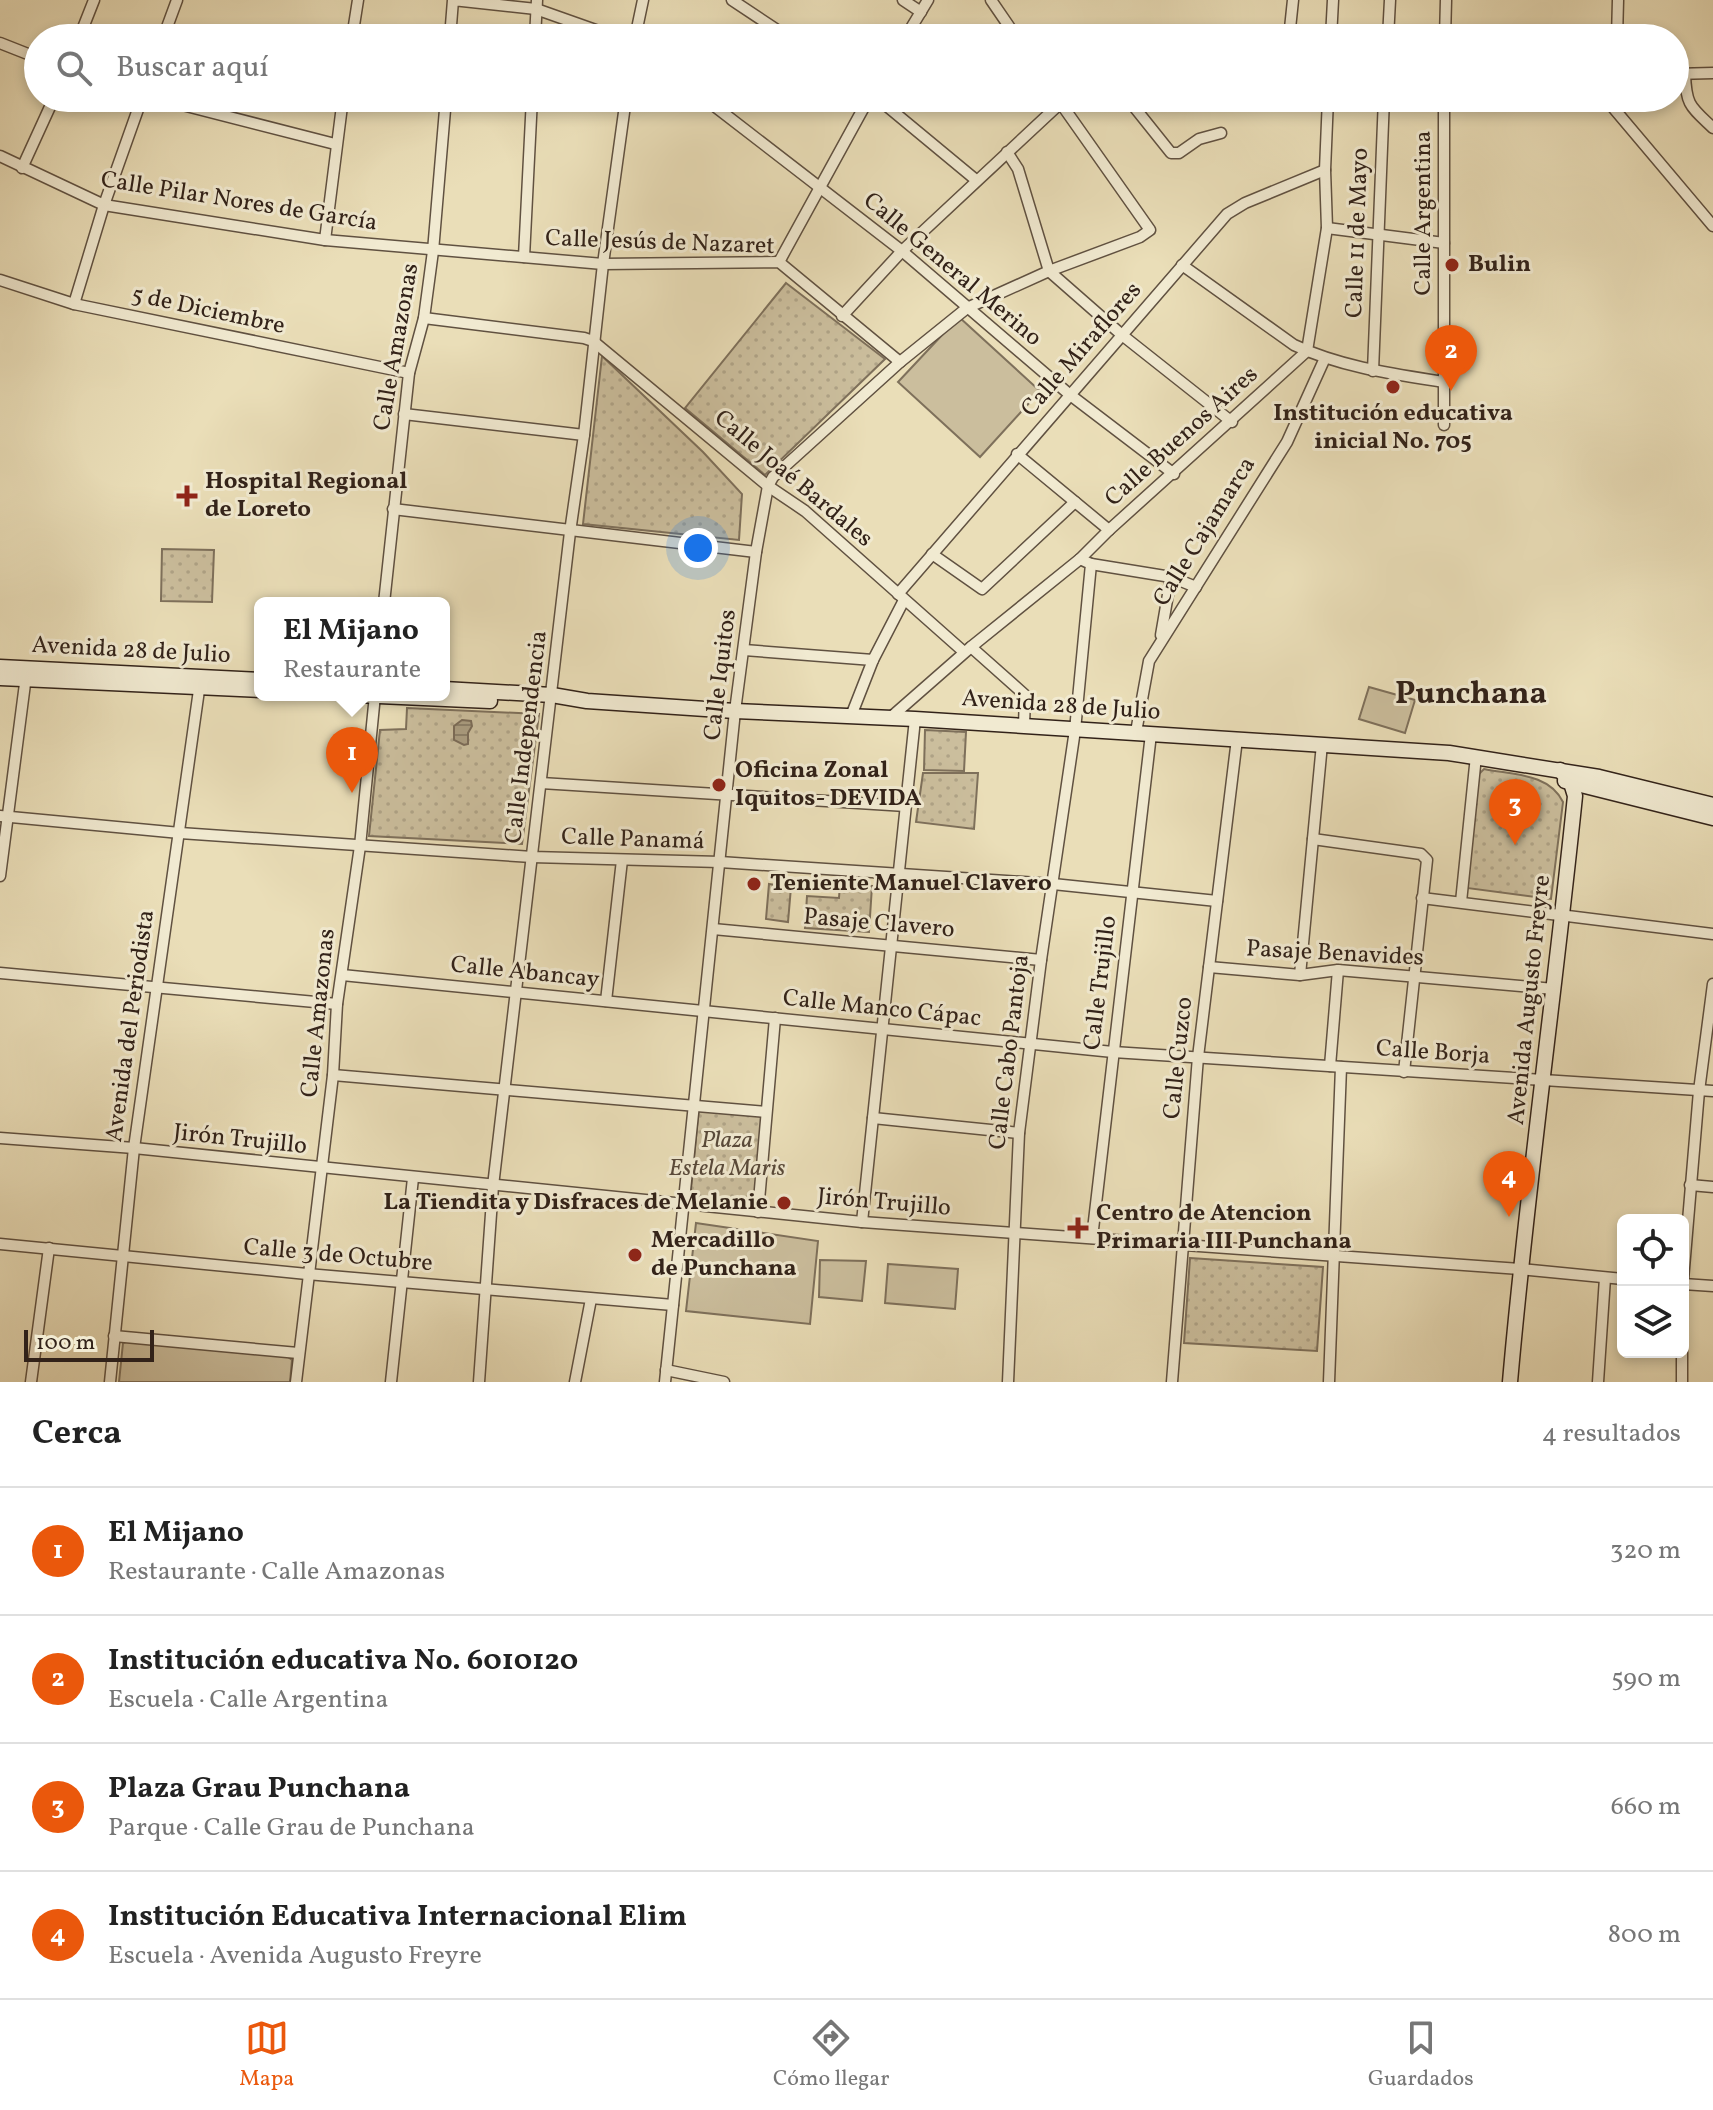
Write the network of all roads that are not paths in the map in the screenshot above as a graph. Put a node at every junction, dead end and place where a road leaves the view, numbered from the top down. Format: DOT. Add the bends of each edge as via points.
graph roads {
  1 [pos="94,0"];
  2 [pos="177,0"];
  3 [pos="358,0"];
  4 [pos="453,0"];
  5 [pos="643,0"];
  6 [pos="732,0"];
  7 [pos="903,0"];
  8 [pos="928,0"];
  9 [pos="991,0"];
  10 [pos="1293,0"];
  11 [pos="1333,0"];
  12 [pos="1390,0"];
  13 [pos="1446,0"];
  14 [pos="1618,0"];
  15 [pos="536,4"];
  16 [pos="921,12"];
  17 [pos="85,24"];
  18 [pos="168,24"];
  19 [pos="354,24"];
  20 [pos="451,24"];
  21 [pos="535,24"];
  22 [pos="584,24"];
  23 [pos="638,24"];
  24 [pos="768,24"];
  25 [pos="914,24"];
  26 [pos="1007,24"];
  27 [pos="1290,24"];
  28 [pos="1332,24"];
  29 [pos="1389,24"];
  30 [pos="1445,24"];
  31 [pos="1617,24"];
  32 [pos="0,43"];
  33 [pos="24,52"];
  34 [pos="1713,73"];
  35 [pos="1689,74"];
  36 [pos="1689,102"];
  37 [pos="48,112"];
  38 [pos="137,112"];
  39 [pos="210,112"];
  40 [pos="341,112"];
  41 [pos="445,112"];
  42 [pos="531,112"];
  43 [pos="624,112"];
  44 [pos="722,112"];
  45 [pos="861,112"];
  46 [pos="894,112"];
  47 [pos="1049,112"];
  48 [pos="1069,112"];
  49 [pos="1139,112"];
  50 [pos="1327,112"];
  51 [pos="1383,112"];
  52 [pos="1444,112"];
  53 [pos="1617,112"];
  54 [pos="1713,128"];
  55 [pos="1221,133"];
  56 [pos="335,144"];
  57 [pos="1007,152"];
  58 [pos="0,156"];
  59 [pos="22,168"];
  60 [pos="1325,170"];
  61 [pos="976,180"];
  62 [pos="819,188"];
  63 [pos="104,205"];
  64 [pos="1713,226"];
  65 [pos="1327,228"];
  66 [pos="1377,234"];
  67 [pos="325,240"];
  68 [pos="1444,243"];
  69 [pos="433,251"];
  70 [pos="902,251"];
  71 [pos="524,257"];
  72 [pos="779,262"];
  73 [pos="603,264"];
  74 [pos="1182,265"];
  75 [pos="1049,271"];
  76 [pos="0,280"];
  77 [pos="74,304"];
  78 [pos="967,308"];
  79 [pos="842,316"];
  80 [pos="424,318"];
  81 [pos="1122,335"];
  82 [pos="593,341"];
  83 [pos="1307,351"];
  84 [pos="1325,358"];
  85 [pos="900,362"];
  86 [pos="1373,371"];
  87 [pos="409,373"];
  88 [pos="1444,382"];
  89 [pos="1069,394"];
  90 [pos="404,414"];
  91 [pos="1232,422"];
  92 [pos="1444,425"];
  93 [pos="584,435"];
  94 [pos="1017,454"];
  95 [pos="1174,474"];
  96 [pos="768,486"];
  97 [pos="1075,502"];
  98 [pos="393,509"];
  99 [pos="1109,530"];
  100 [pos="570,532"];
  101 [pos="756,552"];
  102 [pos="932,554"];
  103 [pos="1085,562"];
  104 [pos="1171,577"];
  105 [pos="1196,587"];
  106 [pos="385,597"];
  107 [pos="901,597"];
  108 [pos="1160,640"];
  109 [pos="967,649"];
  110 [pos="744,650"];
  111 [pos="873,660"];
  112 [pos="0,667"];
  113 [pos="26,674"];
  114 [pos="0,678"];
  115 [pos="254,680"];
  116 [pos="200,682"];
  117 [pos="254,689"];
  118 [pos="450,690"];
  119 [pos="450,695"];
  120 [pos="471,695"];
  121 [pos="552,699"];
  122 [pos="374,701"];
  123 [pos="735,711"];
  124 [pos="851,716"];
  125 [pos="890,718"];
  126 [pos="915,719"];
  127 [pos="1024,726"];
  128 [pos="1075,730"];
  129 [pos="1143,733"];
  130 [pos="1237,739"];
  131 [pos="1322,744"];
  132 [pos="1476,756"];
  133 [pos="1531,767"];
  134 [pos="1560,770"];
  135 [pos="541,783"];
  136 [pos="1571,783"];
  137 [pos="727,794"];
  138 [pos="1713,805"];
  139 [pos="906,806"];
  140 [pos="3,816"];
  141 [pos="1713,818"];
  142 [pos="180,833"];
  143 [pos="1313,839"];
  144 [pos="360,846"];
  145 [pos="532,857"];
  146 [pos="622,860"];
  147 [pos="720,862"];
  148 [pos="0,876"];
  149 [pos="899,876"];
  150 [pos="1053,884"];
  151 [pos="1132,892"];
  152 [pos="1422,898"];
  153 [pos="1217,901"];
  154 [pos="1461,902"];
  155 [pos="1563,916"];
  156 [pos="713,929"];
  157 [pos="1713,934"];
  158 [pos="891,945"];
  159 [pos="1041,960"];
  160 [pos="1209,967"];
  161 [pos="1338,970"];
  162 [pos="0,973"];
  163 [pos="342,975"];
  164 [pos="1300,975"];
  165 [pos="1414,977"];
  166 [pos="1713,984"];
  167 [pos="156,987"];
  168 [pos="1554,989"];
  169 [pos="516,992"];
  170 [pos="606,1001"];
  171 [pos="337,1004"];
  172 [pos="705,1011"];
  173 [pos="775,1018"];
  174 [pos="883,1028"];
  175 [pos="1029,1044"];
  176 [pos="1113,1052"];
  177 [pos="1198,1057"];
  178 [pos="1336,1066"];
  179 [pos="1404,1072"];
  180 [pos="333,1075"];
  181 [pos="1544,1080"];
  182 [pos="504,1089"];
  183 [pos="1699,1091"];
  184 [pos="1713,1091"];
  185 [pos="695,1107"];
  186 [pos="766,1112"];
  187 [pos="873,1118"];
  188 [pos="1019,1133"];
  189 [pos="0,1138"];
  190 [pos="134,1148"];
  191 [pos="321,1168"];
  192 [pos="413,1178"];
  193 [pos="1690,1185"];
  194 [pos="493,1186"];
  195 [pos="1713,1187"];
  196 [pos="684,1205"];
  197 [pos="758,1212"];
  198 [pos="1688,1214"];
  199 [pos="862,1222"];
  200 [pos="1014,1234"];
  201 [pos="1092,1238"];
  202 [pos="0,1244"];
  203 [pos="1182,1244"];
  204 [pos="49,1248"];
  205 [pos="124,1255"];
  206 [pos="1332,1255"];
  207 [pos="1520,1269"];
  208 [pos="307,1274"];
  209 [pos="1605,1278"];
  210 [pos="1617,1279"];
  211 [pos="402,1282"];
  212 [pos="1689,1283"];
  213 [pos="1713,1286"];
  214 [pos="487,1290"];
  215 [pos="591,1299"];
  216 [pos="673,1305"];
  217 [pos="114,1336"];
  218 [pos="298,1353"];
  219 [pos="1682,1358"];
  220 [pos="666,1370"];
  221 [pos="31,1382"];
  222 [pos="110,1382"];
  223 [pos="296,1382"];
  224 [pos="391,1382"];
  225 [pos="479,1382"];
  226 [pos="575,1382"];
  227 [pos="665,1382"];
  228 [pos="724,1382"];
  229 [pos="1008,1382"];
  230 [pos="1172,1382"];
  231 [pos="1329,1382"];
  232 [pos="1510,1382"];
  233 [pos="1598,1382"];
  234 [pos="1682,1382"];
  1 -- 17 [label="street"];
  2 -- 18 [label="street"];
  3 -- 19 [label="street"];
  4 -- 15 [label="street"];
  4 -- 20 [label="street"];
  5 -- 23 [label="street"];
  6 -- 24 [label="street"];
  7 -- 16 [label="street"];
  8 -- 16 [label="street"];
  9 -- 26 [label="street"];
  10 -- 27 [label="street"];
  11 -- 28 [label="street"];
  12 -- 29 [label="street"];
  13 -- 30 [label="street"];
  14 -- 31 [label="street"];
  15 -- 21 [label="street"];
  15 -- 22 [label="street"];
  16 -- 25 [label="street"];
  32 -- 33 [label="street"];
  34 -- 35 [label="street"];
  36 -- 54 [label="street"];
  37 -- 59 [label="street"];
  38 -- 63 [label="street"];
  39 -- 56 [label="street"];
  40 -- 56 [label="street"];
  41 -- 69 [label="street, Calle Amazonas"];
  42 -- 71 [label="street"];
  43 -- 73 [label="street, Calle Independencia"];
  44 -- 62 [label="street, Calle General Merino"];
  45 -- 62 [label="street"];
  46 -- 61 [label="street"];
  47 -- 57 [label="street"];
  48 -- 75 [label="street" via="1150,230"];
  49 -- 55 [label="street" via="1175,154"];
  50 -- 60 [label="street"];
  51 -- 66 [label="street, Calle 11 de Mayo"];
  52 -- 68 [label="street, Calle Argentina"];
  53 -- 64 [label="street"];
  56 -- 67 [label="street"];
  57 -- 61 [label="street"];
  57 -- 75 [label="street" via="1018,169"];
  58 -- 59 [label="street, Calle Pilar Nores de García"];
  59 -- 63 [label="street, Calle Pilar Nores de García"];
  60 -- 65 [label="street"];
  60 -- 74 [label="street, Calle Miraflores" via="1227,214"];
  61 -- 70 [label="street"];
  62 -- 70 [label="street, Calle General Merino"];
  62 -- 72 [label="street"];
  63 -- 67 [label="street, Calle Pilar Nores de García"];
  63 -- 77 [label="street"];
  65 -- 66 [label="street"];
  65 -- 83 [label="street"];
  66 -- 68 [label="street"];
  66 -- 86 [label="street, Calle 11 de Mayo"];
  67 -- 69 [label="street, Calle Pilar Nores de García"];
  68 -- 88 [label="street, Calle Argentina"];
  69 -- 71 [label="street, Calle Jesús de Nazaret"];
  69 -- 80 [label="street, Calle Amazonas"];
  70 -- 78 [label="street, Calle General Merino"];
  70 -- 79 [label="street"];
  71 -- 73 [label="street, Calle Jesús de Nazaret"];
  72 -- 73 [label="street, Calle Jesús de Nazaret"];
  72 -- 79 [label="street, Calle Jesús de Nazaret"];
  73 -- 82 [label="street, Calle Independencia"];
  74 -- 81 [label="street, Calle Miraflores"];
  74 -- 83 [label="street"];
  75 -- 78 [label="street"];
  75 -- 81 [label="street"];
  76 -- 77 [label="street, 5 de Diciembre"];
  77 -- 87 [label="street, 5 de Diciembre"];
  78 -- 85 [label="street"];
  78 -- 89 [label="street, Calle General Merino"];
  79 -- 85 [label="street, Calle Jesús de Nazaret"];
  80 -- 82 [label="street"];
  80 -- 87 [label="street, Calle Amazonas"];
  81 -- 89 [label="street, Calle Miraflores"];
  81 -- 91 [label="street"];
  82 -- 93 [label="street, Calle Independencia"];
  82 -- 96 [label="street, Calle Joaé Bardales"];
  83 -- 84 [label="street"];
  83 -- 91 [label="street, Calle Buenos Aires"];
  84 -- 86 [label="street"];
  84 -- 105 [label="street, Calle Cajamarca" via="1287,442"];
  85 -- 96 [label="street"];
  86 -- 88 [label="street"];
  87 -- 90 [label="street, Calle Amazonas"];
  88 -- 92 [label="street, Calle Argentina"];
  89 -- 94 [label="street, Calle Miraflores"];
  89 -- 95 [label="street, Calle General Merino"];
  90 -- 93 [label="street"];
  90 -- 98 [label="street, Calle Amazonas"];
  91 -- 95 [label="street, Calle Buenos Aires"];
  93 -- 100 [label="street, Calle Independencia"];
  94 -- 97 [label="street"];
  94 -- 102 [label="street, Calle Miraflores"];
  95 -- 99 [label="street, Calle Buenos Aires"];
  96 -- 101 [label="street, Calle Iquitos"];
  96 -- 107 [label="street, Calle Joaé Bardales" via="805,511"];
  97 -- 99 [label="street"];
  97 -- 102 [label="street" via="982,589"];
  98 -- 100 [label="street"];
  98 -- 106 [label="street, Calle Amazonas"];
  99 -- 103 [label="street, Calle Buenos Aires"];
  100 -- 101 [label="street"];
  100 -- 121 [label="street, Calle Independencia"];
  101 -- 110 [label="street, Calle Iquitos"];
  102 -- 107 [label="street, Calle Miraflores"];
  103 -- 104 [label="street"];
  103 -- 109 [label="street, Calle Buenos Aires"];
  103 -- 128 [label="street, Calle Cabo Pantoja"];
  104 -- 105 [label="street"];
  104 -- 108 [label="street"];
  105 -- 108 [label="street, Calle Cajamarca"];
  107 -- 109 [label="street, Calle Joaé Bardales"];
  107 -- 111 [label="street, Calle Miraflores"];
  108 -- 129 [label="street, Calle Cajamarca" via="1149,661"];
  109 -- 125 [label="street, Calle Buenos Aires"];
  109 -- 127 [label="street, Calle Joaé Bardales" via="1025,695"];
  110 -- 111 [label="street"];
  110 -- 123 [label="street, Calle Iquitos"];
  111 -- 124 [label="street, Calle Miraflores"];
  112 -- 113 [label="main road, Avenida 28 de Julio"];
  113 -- 114 [label="main road, Avenida 28 de Julio"];
  113 -- 116 [label="main road, Avenida 28 de Julio"];
  113 -- 140 [label="street"];
  115 -- 116 [label="main road, Avenida 28 de Julio"];
  116 -- 117 [label="main road, Avenida 28 de Julio"];
  116 -- 142 [label="street, Avenida del Periodista"];
  118 -- 120 [label="main road, Avenida 28 de Julio"];
  119 -- 120 [label="main road, Avenida 28 de Julio"];
  120 -- 121 [label="main road, Avenida 28 de Julio"];
  121 -- 123 [label="main road, Avenida 28 de Julio"];
  121 -- 135 [label="street, Calle Independencia"];
  122 -- 144 [label="street, Calle Amazonas"];
  123 -- 124 [label="main road, Avenida 28 de Julio"];
  123 -- 137 [label="street, Calle Iquitos"];
  124 -- 125 [label="main road, Avenida 28 de Julio"];
  125 -- 126 [label="main road, Avenida 28 de Julio"];
  126 -- 127 [label="main road, Avenida 28 de Julio"];
  126 -- 139 [label="street"];
  127 -- 128 [label="main road, Avenida 28 de Julio"];
  128 -- 129 [label="main road, Avenida 28 de Julio"];
  128 -- 150 [label="street, Calle Cabo Pantoja"];
  129 -- 130 [label="main road, Avenida 28 de Julio"];
  129 -- 151 [label="street, Calle Trujillo"];
  130 -- 131 [label="main road, Avenida 28 de Julio"];
  130 -- 153 [label="street, Calle Cuzco"];
  131 -- 132 [label="main road, Avenida 28 de Julio"];
  131 -- 143 [label="street"];
  132 -- 133 [label="main road, Avenida 28 de Julio"];
  132 -- 154 [label="street"];
  133 -- 134 [label="main road, Avenida 28 de Julio"];
  133 -- 136 [label="main road, Avenida 28 de Julio"];
  134 -- 136 [label="main road"];
  134 -- 138 [label="main road, Avenida 28 de Julio"];
  135 -- 137 [label="street"];
  135 -- 145 [label="street, Calle Independencia"];
  136 -- 141 [label="main road, Avenida 28 de Julio"];
  136 -- 155 [label="main road, Avenida Augusto Freyre" via="1575,796"];
  137 -- 139 [label="street"];
  137 -- 147 [label="street, Calle Iquitos"];
  139 -- 149 [label="street"];
  140 -- 142 [label="street, Calle Panamá"];
  140 -- 148 [label="street"];
  142 -- 144 [label="street, Calle Panamá"];
  142 -- 167 [label="street, Avenida del Periodista"];
  143 -- 152 [label="street" via="1421,854 1427,860"];
  143 -- 164 [label="street"];
  144 -- 145 [label="street, Calle Panamá"];
  144 -- 163 [label="street, Calle Amazonas"];
  145 -- 146 [label="street, Calle Panamá"];
  145 -- 169 [label="street, Calle Independencia"];
  146 -- 147 [label="street, Calle Panamá"];
  146 -- 170 [label="street"];
  147 -- 149 [label="street, Calle Panamá"];
  147 -- 156 [label="street, Calle Iquitos"];
  149 -- 150 [label="street, Calle Panamá"];
  149 -- 158 [label="street"];
  150 -- 151 [label="street, Calle Panamá"];
  150 -- 159 [label="street, Calle Cabo Pantoja"];
  151 -- 153 [label="street, Calle Panamá"];
  151 -- 176 [label="street, Calle Trujillo"];
  152 -- 154 [label="street"];
  152 -- 165 [label="street"];
  153 -- 160 [label="street, Calle Cuzco"];
  154 -- 155 [label="street"];
  155 -- 157 [label="street"];
  155 -- 168 [label="main road, Avenida Augusto Freyre"];
  156 -- 158 [label="street, Pasaje Clavero"];
  156 -- 172 [label="street, Calle Iquitos"];
  158 -- 159 [label="street, Pasaje Clavero"];
  158 -- 174 [label="street"];
  159 -- 175 [label="street, Calle Cabo Pantoja"];
  160 -- 164 [label="street, Pasaje Benavides"];
  160 -- 177 [label="street, Calle Cuzco"];
  161 -- 164 [label="street, Pasaje Benavides"];
  161 -- 165 [label="street, Pasaje Benavides"];
  161 -- 178 [label="street"];
  162 -- 167 [label="street"];
  163 -- 169 [label="street, Calle Abancay"];
  163 -- 171 [label="street, Calle Amazonas"];
  165 -- 168 [label="street, Pasaje Benavides"];
  165 -- 179 [label="street"];
  166 -- 183 [label="street"];
  167 -- 171 [label="street"];
  167 -- 190 [label="street, Avenida del Periodista"];
  168 -- 181 [label="main road, Avenida Augusto Freyre"];
  169 -- 170 [label="street, Calle Abancay"];
  169 -- 182 [label="street, Calle Independencia"];
  170 -- 172 [label="street, Calle Abancay"];
  171 -- 180 [label="street, Calle Amazonas"];
  172 -- 173 [label="street, Calle Manco Cápac"];
  172 -- 185 [label="street, Calle Iquitos"];
  173 -- 174 [label="street, Calle Manco Cápac"];
  173 -- 186 [label="street"];
  174 -- 175 [label="street, Calle Manco Cápac"];
  174 -- 187 [label="street"];
  175 -- 176 [label="street, Calle Manco Cápac"];
  175 -- 188 [label="street, Calle Cabo Pantoja"];
  176 -- 177 [label="street, Calle Manco Cápac"];
  176 -- 201 [label="street, Calle Trujillo"];
  177 -- 178 [label="street, Calle Borja"];
  177 -- 203 [label="street, Calle Cuzco"];
  178 -- 179 [label="street, Calle Borja"];
  178 -- 206 [label="street"];
  179 -- 181 [label="street, Calle Borja"];
  180 -- 182 [label="street"];
  180 -- 191 [label="street, Calle Amazonas"];
  181 -- 183 [label="street, Calle Borja"];
  181 -- 207 [label="main road, Avenida Augusto Freyre"];
  182 -- 185 [label="street"];
  182 -- 194 [label="street, Calle Independencia"];
  183 -- 184 [label="street, Calle Borja"];
  183 -- 193 [label="street"];
  185 -- 186 [label="street"];
  185 -- 196 [label="street, Calle Iquitos"];
  186 -- 197 [label="street"];
  187 -- 188 [label="street"];
  187 -- 199 [label="street"];
  188 -- 200 [label="street, Calle Cabo Pantoja"];
  189 -- 190 [label="street, Jirón Trujillo"];
  190 -- 191 [label="street, Jirón Trujillo"];
  190 -- 205 [label="street, Avenida del Periodista"];
  191 -- 192 [label="street, Jirón Trujillo"];
  191 -- 208 [label="street, Calle Amazonas"];
  192 -- 194 [label="street, Jirón Trujillo"];
  192 -- 211 [label="street"];
  193 -- 195 [label="street"];
  193 -- 198 [label="street"];
  194 -- 196 [label="street, Jirón Trujillo"];
  194 -- 214 [label="street, Calle Independencia"];
  196 -- 197 [label="street, Jirón Trujillo"];
  196 -- 216 [label="street, Calle Iquitos"];
  197 -- 199 [label="street, Jirón Trujillo"];
  199 -- 200 [label="street, Jirón Trujillo"];
  200 -- 201 [label="street, Jirón Trujillo"];
  200 -- 229 [label="street, Calle Cabo Pantoja"];
  201 -- 203 [label="street, Jirón Trujillo"];
  202 -- 204 [label="street, Calle 3 de Octubre"];
  203 -- 206 [label="street, Jirón Trujillo"];
  203 -- 230 [label="street, Calle Cuzco"];
  204 -- 205 [label="street, Calle 3 de Octubre"];
  204 -- 221 [label="street"];
  205 -- 208 [label="street, Calle 3 de Octubre"];
  205 -- 217 [label="street, Avenida del Periodista"];
  206 -- 207 [label="street, Jirón Trujillo"];
  206 -- 231 [label="street"];
  207 -- 209 [label="street, Jirón Trujillo"];
  207 -- 232 [label="main road, Avenida Augusto Freyre"];
  208 -- 211 [label="street, Calle 3 de Octubre"];
  208 -- 218 [label="street, Calle Amazonas"];
  209 -- 210 [label="street, Jirón Trujillo"];
  209 -- 233 [label="street"];
  211 -- 214 [label="street, Calle 3 de Octubre"];
  211 -- 224 [label="street"];
  212 -- 213 [label="street"];
  214 -- 215 [label="street, Calle 3 de Octubre"];
  214 -- 225 [label="street, Calle Independencia"];
  215 -- 216 [label="street, Calle 3 de Octubre"];
  215 -- 226 [label="street"];
  216 -- 220 [label="street, Calle Iquitos"];
  217 -- 218 [label="street"];
  217 -- 222 [label="street, Avenida del Periodista"];
  218 -- 223 [label="street, Calle Amazonas"];
  219 -- 234 [label="street"];
  220 -- 227 [label="street, Calle Iquitos"];
  220 -- 228 [label="street"];
}
